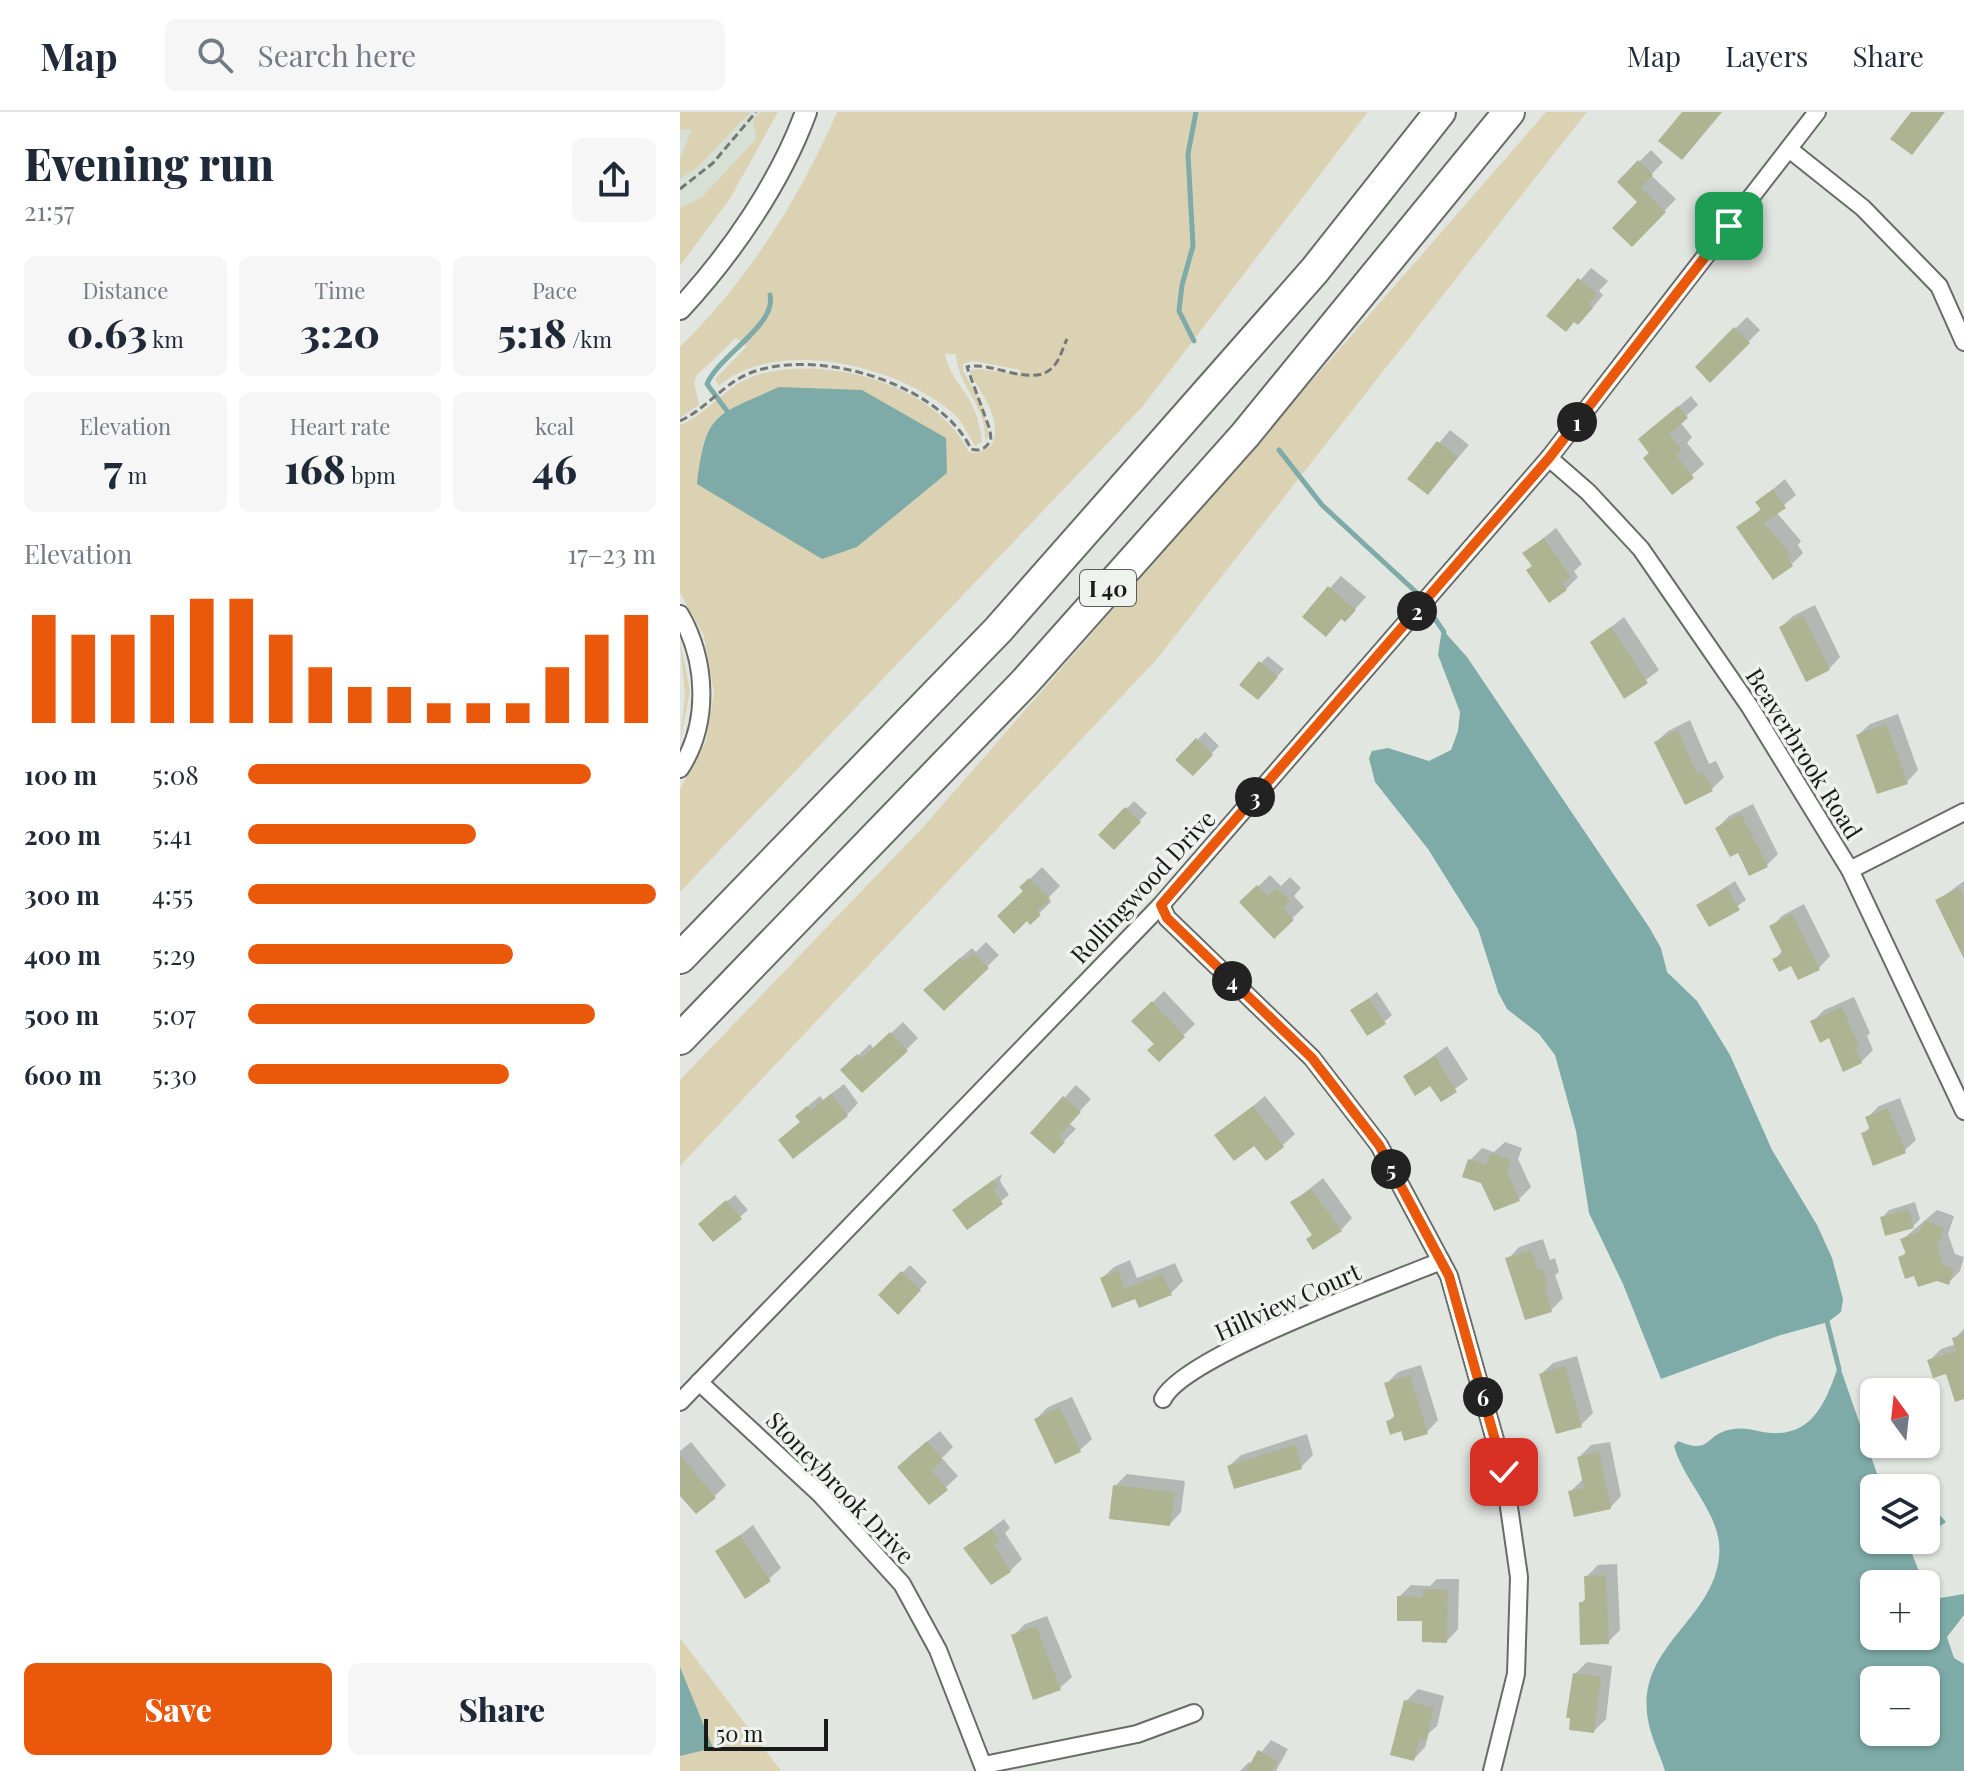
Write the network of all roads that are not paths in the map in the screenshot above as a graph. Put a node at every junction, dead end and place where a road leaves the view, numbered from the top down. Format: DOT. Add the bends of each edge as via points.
graph roads {
  1 [pos="806,112"];
  2 [pos="1440,112"];
  3 [pos="1509,112"];
  4 [pos="1817,112"];
  5 [pos="1789,149"];
  6 [pos="680,309"];
  7 [pos="1964,342"];
  8 [pos="1549,458"];
  9 [pos="680,614"];
  10 [pos="680,769"];
  11 [pos="1964,812"];
  12 [pos="1850,870"];
  13 [pos="1161,905"];
  14 [pos="680,958"];
  15 [pos="680,1039"];
  16 [pos="1964,1111"];
  17 [pos="1441,1261"];
  18 [pos="699,1382"];
  19 [pos="1163,1399"];
  20 [pos="680,1402"];
  21 [pos="1194,1713"];
  22 [pos="984,1768"];
  23 [pos="1492,1771"];
  1 -- 6 [label="street" via="766,191 713,271"];
  2 -- 14 [label="highway, I 40" via="1295,293 998,630"];
  3 -- 15 [label="highway, I 40" via="1245,435 1025,682"];
  4 -- 5 [label="street, Rollingwood Drive"];
  5 -- 7 [label="street" via="1863,208 1939,286"];
  5 -- 8 [label="street, Rollingwood Drive"];
  8 -- 12 [label="street, Beaverbrook Road" via="1641,549 1750,707"];
  8 -- 13 [label="street, Rollingwood Drive"];
  9 -- 10 [label="street" via="698,661 701,701 694,742"];
  11 -- 12 [label="street"];
  12 -- 16 [label="street, Beaverbrook Road"];
  13 -- 17 [label="street" via="1167,918 1312,1058 1379,1145"];
  13 -- 18 [label="street, Rollingwood Drive"];
  17 -- 19 [label="street, Hillview Court" via="1229,1351 1169,1386"];
  17 -- 23 [label="street" via="1504,1472 1519,1577 1516,1674"];
  18 -- 20 [label="street, Rollingwood Drive"];
  18 -- 22 [label="street, Stoneybrook Drive" via="821,1495 902,1584 938,1650"];
  21 -- 22 [label="street" via="1137,1734"];
}
